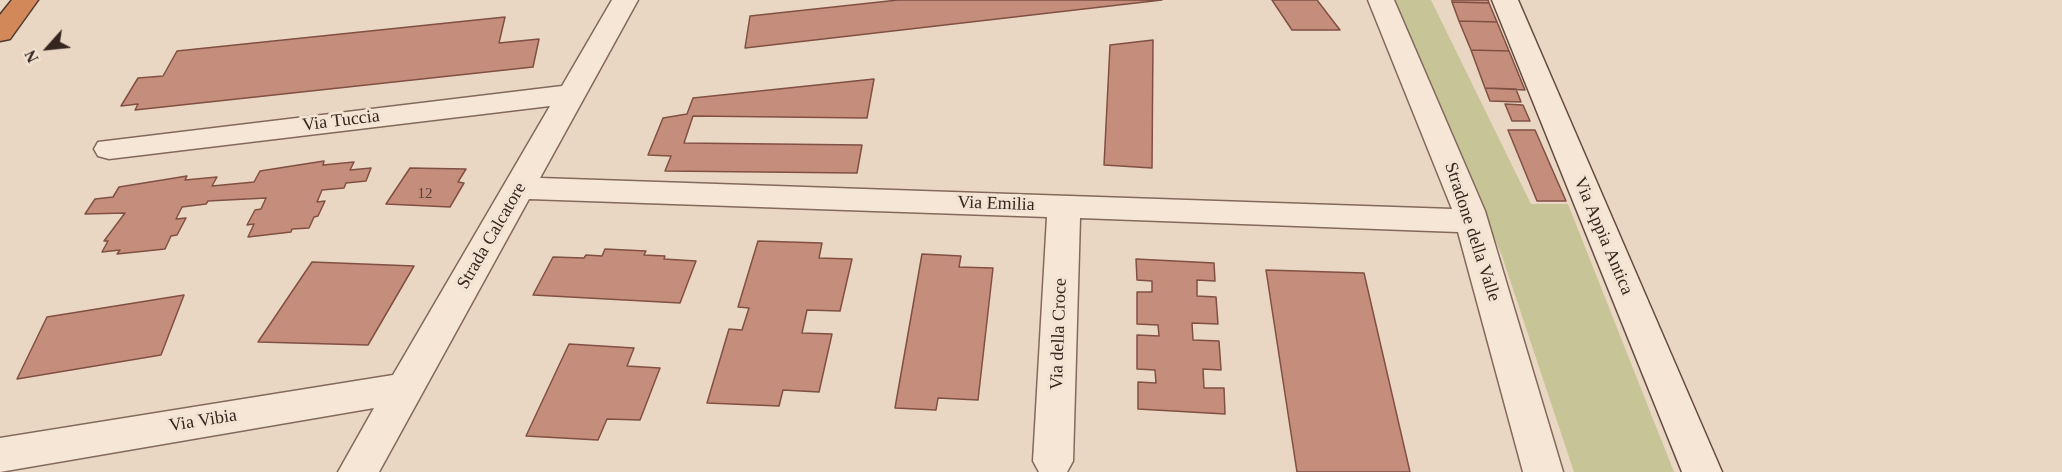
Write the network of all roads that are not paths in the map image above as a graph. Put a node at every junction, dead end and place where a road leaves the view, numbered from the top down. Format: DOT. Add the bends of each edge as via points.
graph roads {
  1 [pos="25,0"];
  2 [pos="625,0"];
  3 [pos="1381,0"];
  4 [pos="1505,0"];
  5 [pos="0,33"];
  6 [pos="572,94"];
  7 [pos="109,149"];
  8 [pos="520,188"];
  9 [pos="1064,207"];
  10 [pos="1472,221"];
  11 [pos="406,388"];
  12 [pos="0,455"];
  13 [pos="1053,461"];
  14 [pos="358,472"];
  15 [pos="1543,472"];
  16 [pos="1702,472"];
  1 -- 5 [label="highway"];
  2 -- 6 [label="street, Strada Calcatore"];
  3 -- 10 [label="street, Stradone della Valle"];
  4 -- 16 [label="street, Via Appia Antica"];
  6 -- 7 [label="street, Via Tuccia"];
  6 -- 8 [label="street, Strada Calcatore"];
  8 -- 9 [label="street, Via Emilia"];
  8 -- 11 [label="street, Strada Calcatore"];
  9 -- 10 [label="street, Via Emilia"];
  9 -- 13 [label="street, Via della Croce"];
  10 -- 15 [label="street, Stradone della Valle"];
  11 -- 12 [label="street, Via Vibia"];
  11 -- 14 [label="street, Strada Calcatore"];
}
